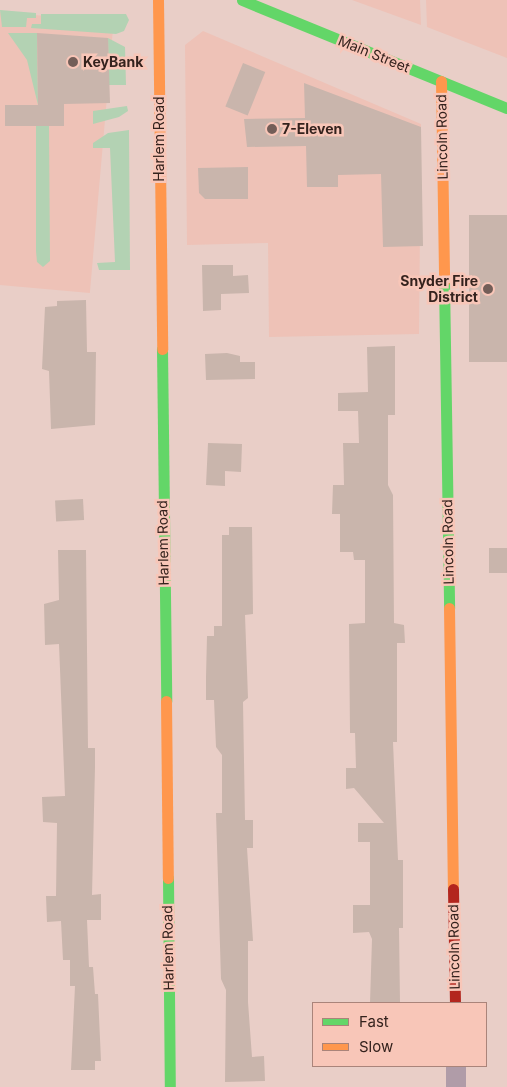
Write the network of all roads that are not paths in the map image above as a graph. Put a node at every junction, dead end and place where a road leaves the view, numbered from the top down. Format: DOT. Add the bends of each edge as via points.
graph roads {
  1 [pos="158,0"];
  2 [pos="242,0"];
  3 [pos="441,81"];
  4 [pos="507,108"];
  5 [pos="455,1002"];
  6 [pos="456,1067"];
  7 [pos="170,1087"];
  8 [pos="456,1087"];
  1 -- 7 [label="main road, Harlem Road"];
  2 -- 3 [label="main road, Main Street"];
  3 -- 4 [label="main road, Main Street"];
  3 -- 5 [label="main road, Lincoln Road"];
  6 -- 8 [label="street"];
}
